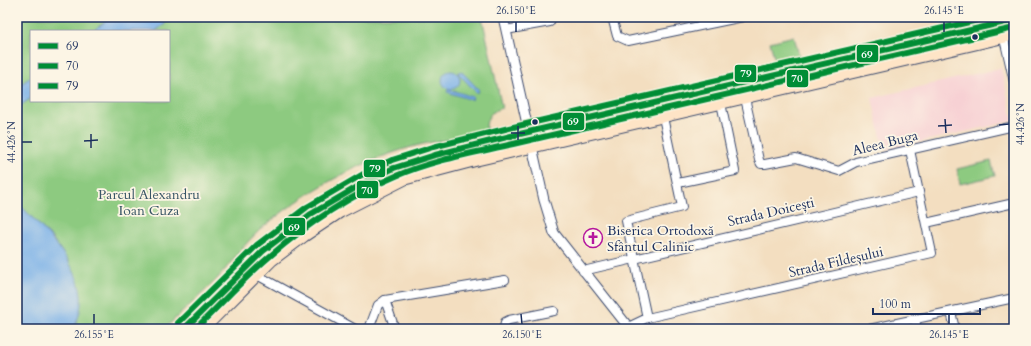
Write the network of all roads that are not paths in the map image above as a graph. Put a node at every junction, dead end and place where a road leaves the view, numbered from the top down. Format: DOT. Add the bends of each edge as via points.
graph roads {
  1 [pos="503,17"];
  2 [pos="552,17"];
  3 [pos="612,17"];
  4 [pos="743,17"];
  5 [pos="1000,20"];
  6 [pos="1014,20"];
  7 [pos="506,30"];
  8 [pos="1009,36"];
  9 [pos="1014,82"];
  10 [pos="744,98"];
  11 [pos="721,103"];
  12 [pos="663,117"];
  13 [pos="1014,126"];
  14 [pos="529,132"];
  15 [pos="532,147"];
  16 [pos="910,150"];
  17 [pos="678,183"];
  18 [pos="919,192"];
  19 [pos="1014,203"];
  20 [pos="926,223"];
  21 [pos="634,258"];
  22 [pos="583,271"];
  23 [pos="257,275"];
  24 [pos="505,280"];
  25 [pos="1014,298"];
  26 [pos="385,300"];
  27 [pos="554,311"];
  28 [pos="951,312"];
  29 [pos="647,318"];
  30 [pos="915,319"];
  31 [pos="629,328"];
  32 [pos="184,329"];
  33 [pos="203,329"];
  34 [pos="355,329"];
  35 [pos="369,329"];
  36 [pos="395,329"];
  37 [pos="504,329"];
  38 [pos="868,329"];
  39 [pos="917,329"];
  40 [pos="955,329"];
  1 -- 7 [label="street"];
  2 -- 7 [label="street" via="550,22"];
  3 -- 4 [label="street" via="617,36 628,41"];
  5 -- 6 [label="main road"];
  5 -- 8 [label="street"];
  5 -- 14 [label="main road"];
  7 -- 14 [label="street"];
  8 -- 9 [label="street"];
  8 -- 10 [label="main road"];
  10 -- 11 [label="main road"];
  10 -- 16 [label="street, Aleea Buga" via="762,164 796,158 839,171 856,162"];
  11 -- 12 [label="main road"];
  11 -- 17 [label="street" via="735,171"];
  12 -- 15 [label="main road"];
  12 -- 17 [label="street"];
  13 -- 16 [label="street, Aleea Buga"];
  14 -- 15 [label="street"];
  14 -- 32 [label="main road" via="427,157 369,180 311,214 279,238"];
  15 -- 22 [label="street" via="554,233"];
  15 -- 23 [label="main road" via="393,184 318,226 287,248"];
  16 -- 18 [label="street"];
  17 -- 21 [label="street" via="683,204 680,209 626,222"];
  18 -- 20 [label="street"];
  18 -- 21 [label="street, Strada Doicești"];
  19 -- 20 [label="street"];
  20 -- 29 [label="street, Strada Fildeșului" via="932,253"];
  21 -- 22 [label="street, Strada Doicești"];
  21 -- 29 [label="street"];
  22 -- 31 [label="street"];
  23 -- 33 [label="main road"];
  23 -- 34 [label="street"];
  24 -- 26 [label="street"];
  25 -- 28 [label="street"];
  26 -- 35 [label="street" via="378,304"];
  26 -- 36 [label="street"];
  27 -- 37 [label="street" via="509,320 505,322"];
  28 -- 30 [label="street"];
  28 -- 40 [label="street"];
  29 -- 31 [label="street, Strada Fildeșului"];
  30 -- 38 [label="street"];
  30 -- 39 [label="street"];
}
